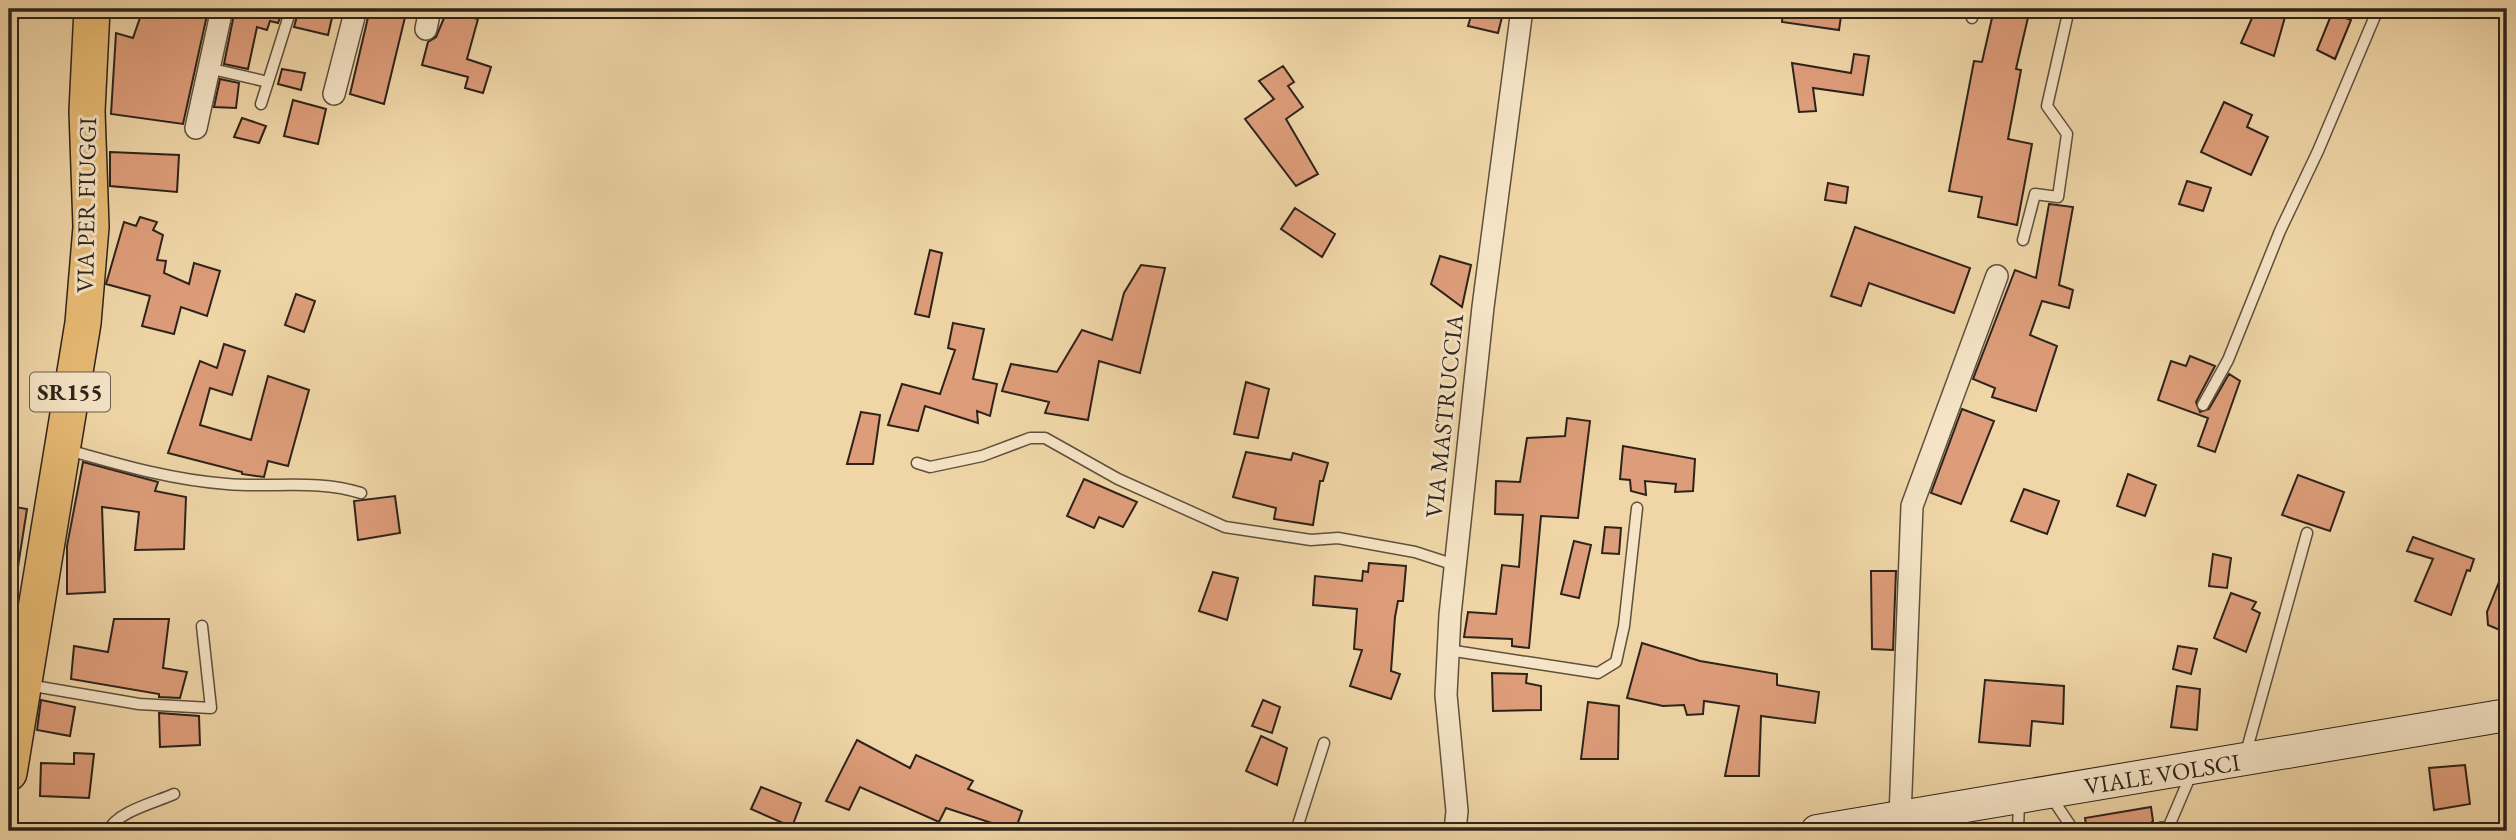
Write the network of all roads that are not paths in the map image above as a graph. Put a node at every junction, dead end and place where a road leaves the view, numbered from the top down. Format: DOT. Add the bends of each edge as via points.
graph roads {
  1 [pos="92,9"];
  2 [pos="222,9"];
  3 [pos="291,9"];
  4 [pos="356,9"];
  5 [pos="1522,9"];
  6 [pos="2069,9"];
  7 [pos="2378,9"];
  8 [pos="208,68"];
  9 [pos="268,82"];
  10 [pos="334,94"];
  11 [pos="261,104"];
  12 [pos="196,128"];
  13 [pos="2023,240"];
  14 [pos="1997,276"];
  15 [pos="2203,405"];
  16 [pos="60,447"];
  17 [pos="917,463"];
  18 [pos="361,493"];
  19 [pos="1637,508"];
  20 [pos="2307,533"];
  21 [pos="1455,565"];
  22 [pos="202,626"];
  23 [pos="1448,650"];
  24 [pos="23,684"];
  25 [pos="2507,715"];
  26 [pos="1324,743"];
  27 [pos="2244,760"];
  28 [pos="2194,768"];
  29 [pos="9,773"];
  30 [pos="174,794"];
  31 [pos="2034,795"];
  32 [pos="1456,821"];
  33 [pos="1912,821"];
  34 [pos="2154,828"];
  35 [pos="108,831"];
  36 [pos="1296,831"];
  37 [pos="1467,831"];
  38 [pos="1817,831"];
  39 [pos="2018,831"];
  40 [pos="2074,831"];
  1 -- 16 [label="main road, VIA PER FIUGGI / SR155" via="87,111 91,227 83,323"];
  2 -- 8 [label="street"];
  3 -- 9 [label="lane"];
  4 -- 10 [label="street"];
  5 -- 21 [label="street, VIA MASTRUCCIA"];
  6 -- 13 [label="lane" via="2047,106 2067,134 2058,197 2035,194"];
  7 -- 15 [label="lane" via="2228,360"];
  8 -- 9 [label="lane"];
  8 -- 12 [label="street"];
  9 -- 11 [label="lane"];
  14 -- 33 [label="street" via="1912,506"];
  16 -- 18 [label="lane" via="190,481 337,485"];
  16 -- 24 [label="main road, VIA PER FIUGGI / SR155"];
  17 -- 21 [label="lane" via="930,467 982,456 1030,438 1045,438 1118,478 1225,527 1311,540 1338,538 1415,552"];
  19 -- 23 [label="lane" via="1624,626 1616,662 1607,669 1598,673"];
  20 -- 27 [label="lane"];
  21 -- 23 [label="street, VIA MASTRUCCIA"];
  22 -- 24 [label="lane" via="211,708 139,704"];
  23 -- 32 [label="street, VIA MASTRUCCIA" via="1446,695"];
  24 -- 29 [label="main road, VIA PER FIUGGI / SR155"];
  25 -- 27 [label="main road, VIALE VOLSCI"];
  26 -- 36 [label="lane"];
  27 -- 28 [label="main road, VIALE VOLSCI"];
  28 -- 31 [label="main road, VIALE VOLSCI"];
  28 -- 34 [label="lane" via="2169,826"];
  30 -- 35 [label="lane" via="125,815"];
  31 -- 33 [label="main road, VIALE VOLSCI"];
  31 -- 39 [label="lane"];
  31 -- 40 [label="lane"];
  32 -- 37 [label="street"];
  33 -- 38 [label="main road, VIALE VOLSCI"];
}
